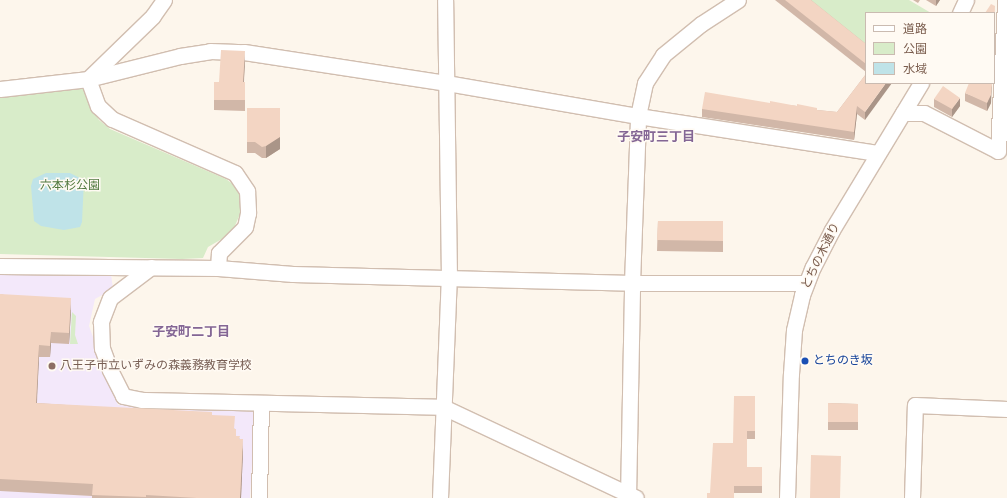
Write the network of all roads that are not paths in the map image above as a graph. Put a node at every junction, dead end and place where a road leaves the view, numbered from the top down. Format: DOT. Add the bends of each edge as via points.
graph roads {
  1 [pos="164,0"];
  2 [pos="446,0"];
  3 [pos="738,0"];
  4 [pos="966,0"];
  5 [pos="1005,0"];
  6 [pos="960,12"];
  7 [pos="88,79"];
  8 [pos="446,83"];
  9 [pos="920,84"];
  10 [pos="0,89"];
  11 [pos="903,113"];
  12 [pos="638,116"];
  13 [pos="877,153"];
  14 [pos="0,266"];
  15 [pos="151,267"];
  16 [pos="218,268"];
  17 [pos="449,278"];
  18 [pos="632,283"];
  19 [pos="806,283"];
  20 [pos="261,403"];
  21 [pos="443,407"];
  22 [pos="1007,409"];
  23 [pos="631,497"];
  24 [pos="259,498"];
  25 [pos="440,498"];
  26 [pos="786,498"];
  27 [pos="912,498"];
  1 -- 7 [label="street" via="152,16"];
  2 -- 8 [label="street"];
  3 -- 12 [label="street" via="701,24 663,55 645,83"];
  4 -- 6 [label="street"];
  5 -- 11 [label="street" via="998,151 924,113"];
  7 -- 8 [label="street" via="210,51 244,52"];
  7 -- 10 [label="street"];
  7 -- 16 [label="street" via="98,106 112,119 235,173 247,191 248,213 245,227 219,253"];
  8 -- 12 [label="street"];
  8 -- 17 [label="street"];
  9 -- 11 [label="street, とちの木通り"];
  11 -- 13 [label="street, とちの木通り"];
  12 -- 13 [label="street"];
  12 -- 18 [label="street"];
  13 -- 19 [label="street, とちの木通り" via="832,230"];
  14 -- 15 [label="street"];
  15 -- 16 [label="street"];
  15 -- 20 [label="street" via="110,298 101,322 102,348 123,396 142,400"];
  16 -- 17 [label="street" via="294,274"];
  17 -- 18 [label="street"];
  17 -- 21 [label="street"];
  18 -- 19 [label="street"];
  18 -- 23 [label="street"];
  19 -- 26 [label="street, とちの木通り" via="794,330"];
  20 -- 21 [label="street"];
  20 -- 24 [label="street"];
  21 -- 23 [label="street"];
  21 -- 25 [label="street"];
  22 -- 27 [label="street" via="915,405"];
}
